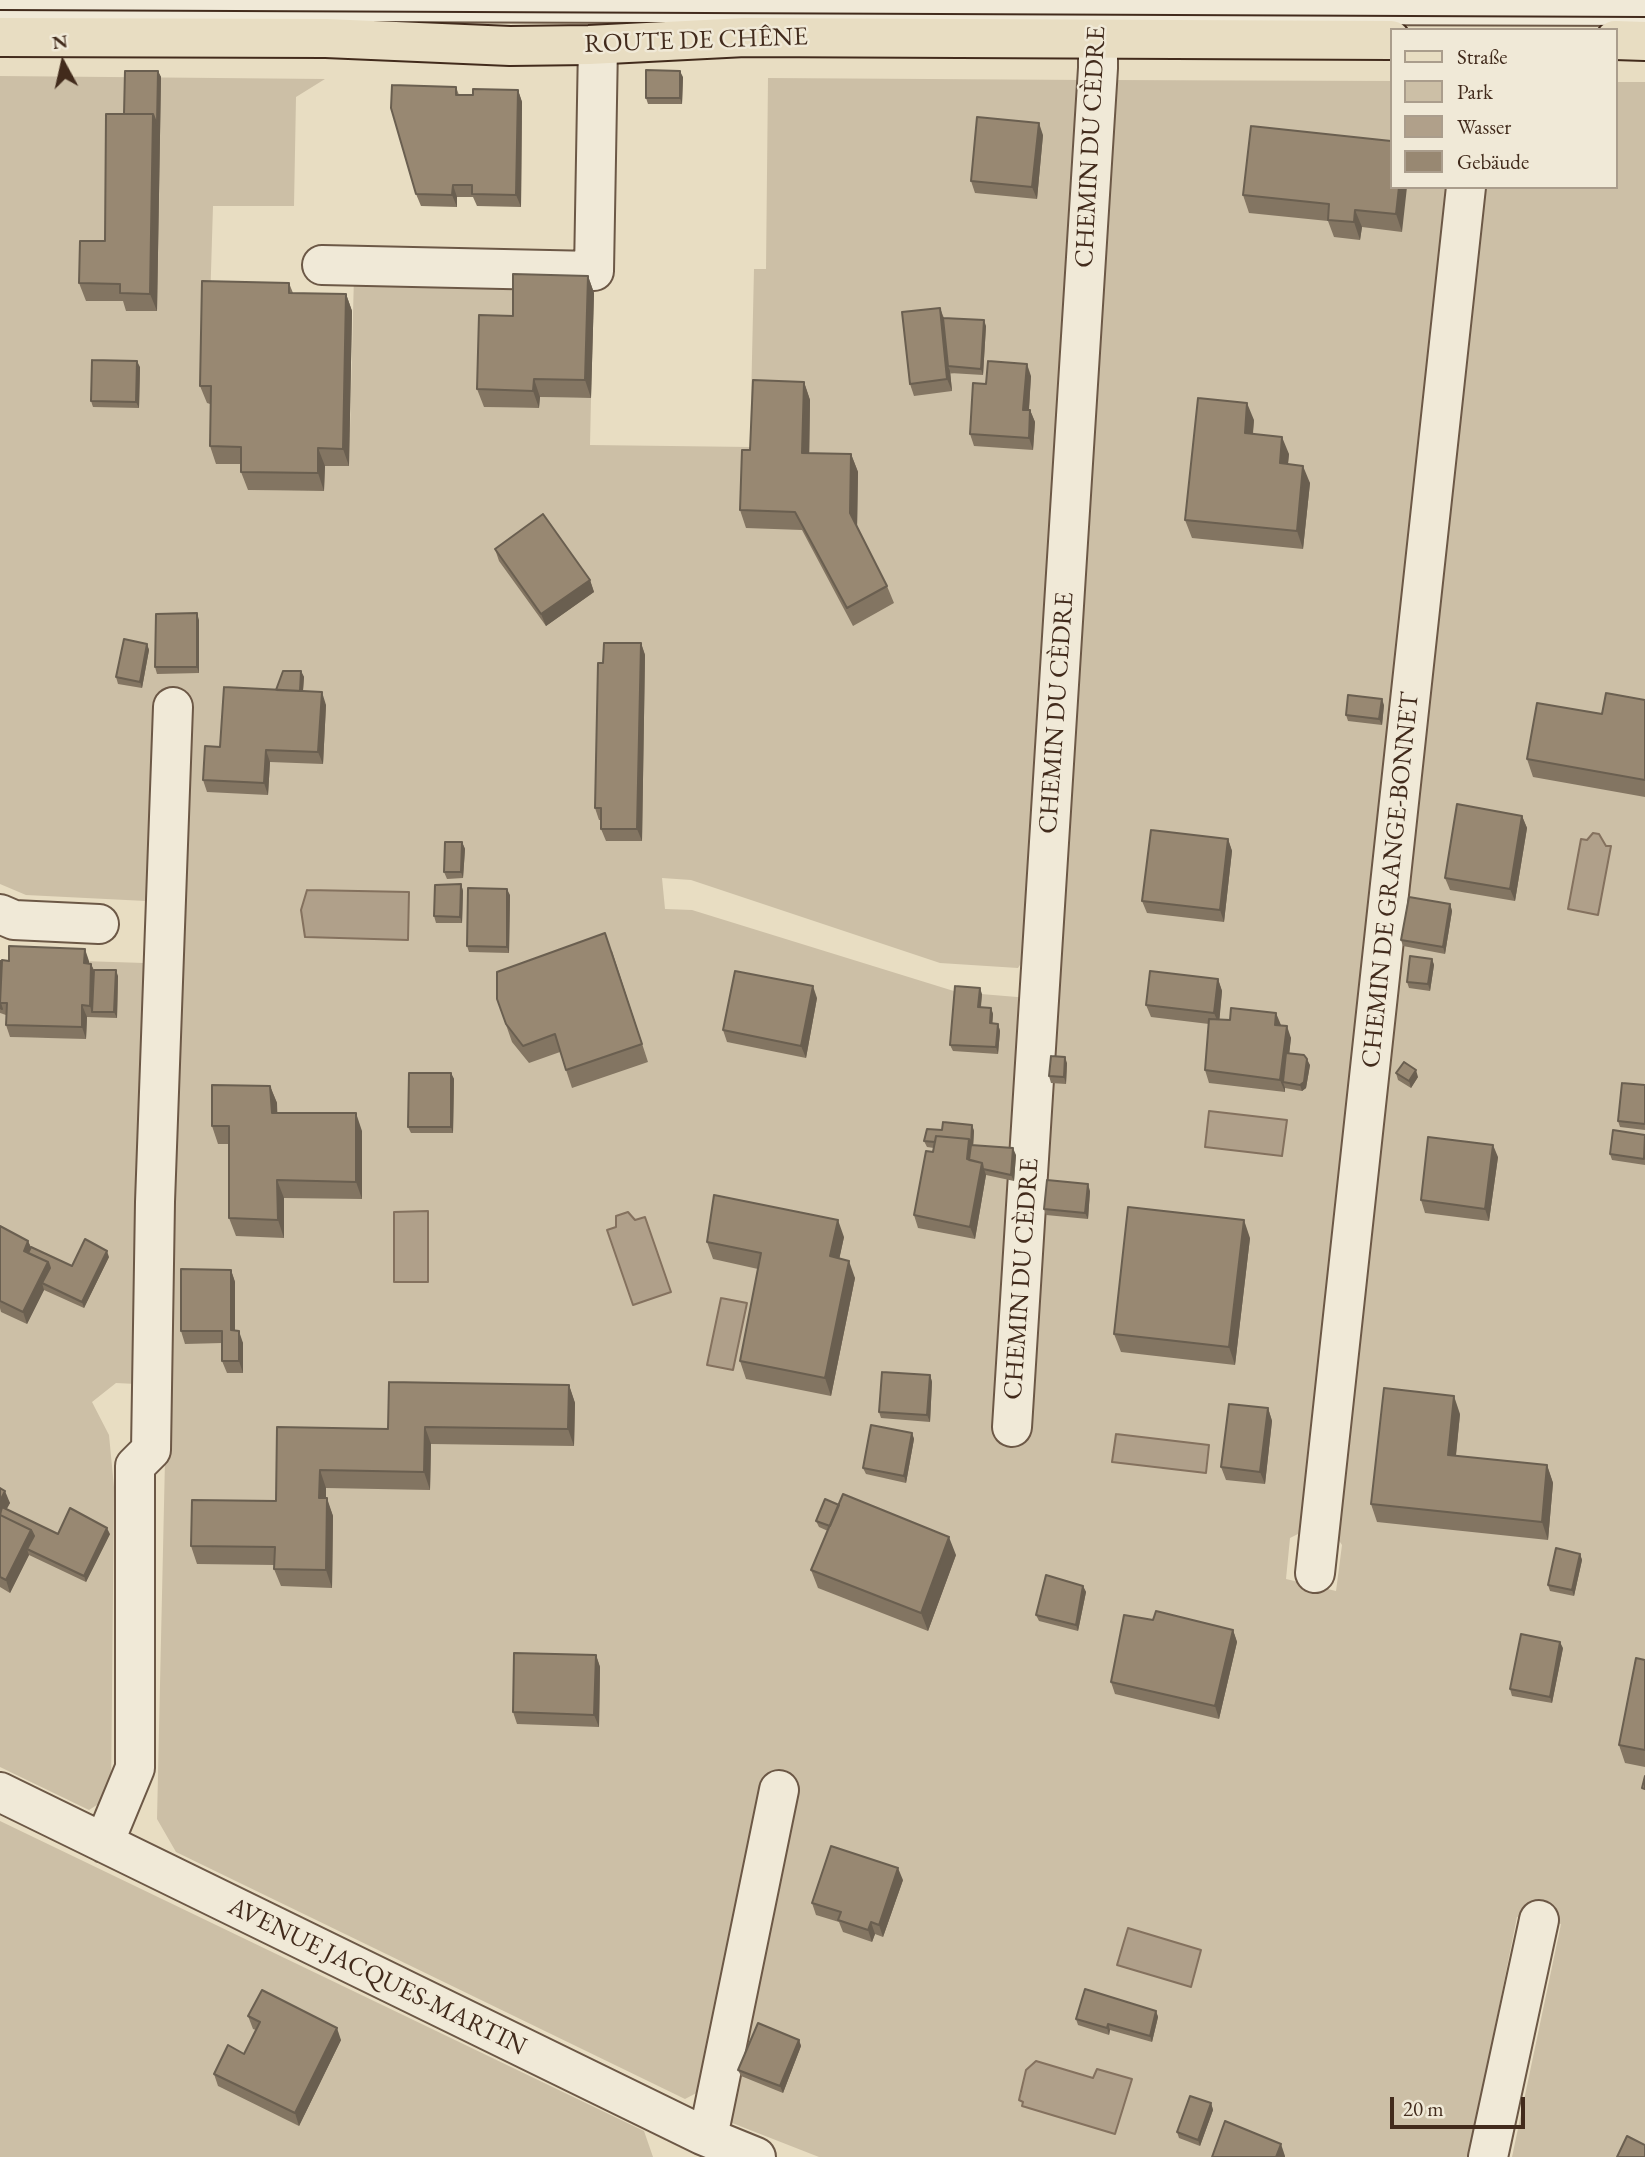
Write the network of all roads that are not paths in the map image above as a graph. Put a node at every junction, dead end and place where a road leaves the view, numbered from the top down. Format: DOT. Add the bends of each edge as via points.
graph roads {
  1 [pos="0,1"];
  2 [pos="1645,6"];
  3 [pos="1482,12"];
  4 [pos="406,14"];
  5 [pos="1098,14"];
  6 [pos="1280,15"];
  7 [pos="0,37"];
  8 [pos="1390,40"];
  9 [pos="1617,40"];
  10 [pos="1645,41"];
  11 [pos="598,45"];
  12 [pos="1466,189"];
  13 [pos="322,265"];
  14 [pos="173,707"];
  15 [pos="0,914"];
  16 [pos="99,924"];
  17 [pos="1012,1427"];
  18 [pos="1315,1573"];
  19 [pos="779,1790"];
  20 [pos="0,1793"];
  21 [pos="104,1843"];
  22 [pos="1539,1920"];
  23 [pos="701,2143"];
  24 [pos="756,2157"];
  25 [pos="1488,2157"];
  1 -- 4 [label="street"];
  2 -- 3 [label="street"];
  3 -- 6 [label="street"];
  4 -- 5 [label="street"];
  4 -- 7 [label="main road, ROUTE DE CHÊNE"];
  4 -- 11 [label="main road, ROUTE DE CHÊNE" via="510,46"];
  5 -- 6 [label="main road, ROUTE DE CHÊNE"];
  5 -- 11 [label="main road, ROUTE DE CHÊNE"];
  5 -- 17 [label="street, CHEMIN DU CÈDRE"];
  6 -- 8 [label="main road, ROUTE DE CHÊNE"];
  9 -- 10 [label="main road"];
  11 -- 13 [label="street" via="594,271"];
  12 -- 18 [label="street, CHEMIN DE GRANGE-BONNET"];
  14 -- 21 [label="street" via="151,1450 135,1466 135,1768"];
  15 -- 16 [label="street" via="14,920"];
  19 -- 23 [label="street"];
  20 -- 21 [label="street, AVENUE JACQUES-MARTIN"];
  21 -- 23 [label="street, AVENUE JACQUES-MARTIN"];
  22 -- 25 [label="street"];
  23 -- 24 [label="street, AVENUE JACQUES-MARTIN"];
}
